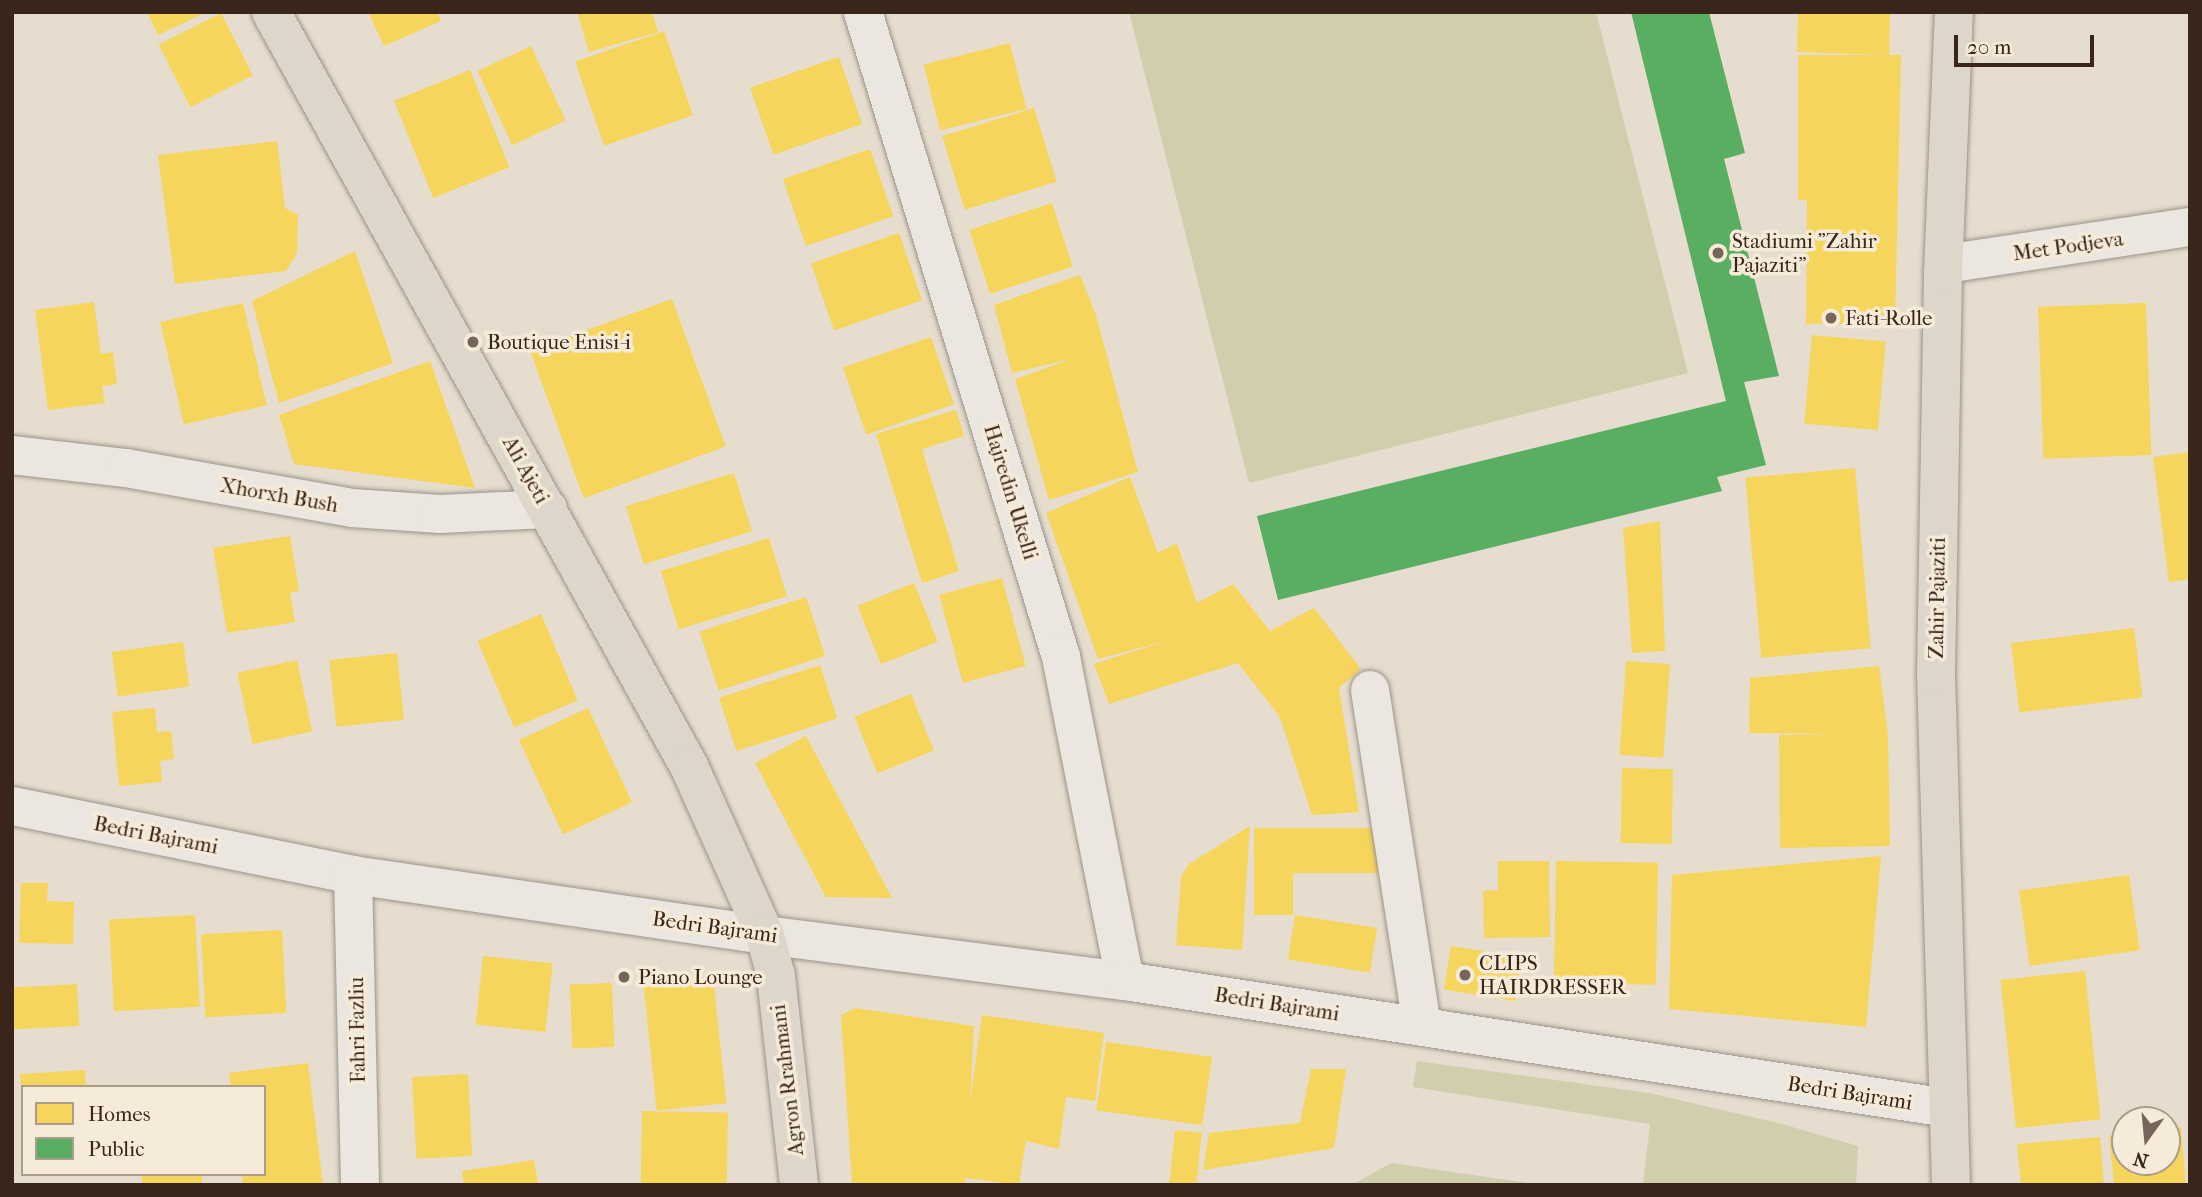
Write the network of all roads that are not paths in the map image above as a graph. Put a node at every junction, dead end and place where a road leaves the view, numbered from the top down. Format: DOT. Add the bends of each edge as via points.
graph roads {
  1 [pos="271,12"];
  2 [pos="863,12"];
  3 [pos="1954,12"];
  4 [pos="2190,228"];
  5 [pos="1945,264"];
  6 [pos="12,455"];
  7 [pos="548,509"];
  8 [pos="1370,690"];
  9 [pos="12,806"];
  10 [pos="353,875"];
  11 [pos="765,935"];
  12 [pos="1125,981"];
  13 [pos="1422,1026"];
  14 [pos="1947,1108"];
  15 [pos="360,1185"];
  16 [pos="799,1185"];
  17 [pos="1951,1185"];
  1 -- 7 [label="main road, Ali Ajeti"];
  2 -- 12 [label="street, Hajredin Ukelli" via="1061,657"];
  3 -- 5 [label="main road, Zahir Pajaziti"];
  4 -- 5 [label="street, Met Podjeva"];
  5 -- 14 [label="main road, Zahir Pajaziti" via="1936,674"];
  6 -- 7 [label="street, Xhorxh Bush" via="126,468 352,508 440,514"];
  7 -- 11 [label="main road, Ali Ajeti" via="689,766"];
  8 -- 13 [label="street"];
  9 -- 10 [label="street, Bedri Bajrami"];
  10 -- 11 [label="street, Bedri Bajrami"];
  10 -- 15 [label="street, Fahri Fazliu"];
  11 -- 12 [label="street, Bedri Bajrami"];
  11 -- 16 [label="main road, Agron Rrahmani" via="776,975"];
  12 -- 13 [label="street, Bedri Bajrami"];
  13 -- 14 [label="street, Bedri Bajrami"];
  14 -- 17 [label="main road, Zahir Pajaziti"];
}
